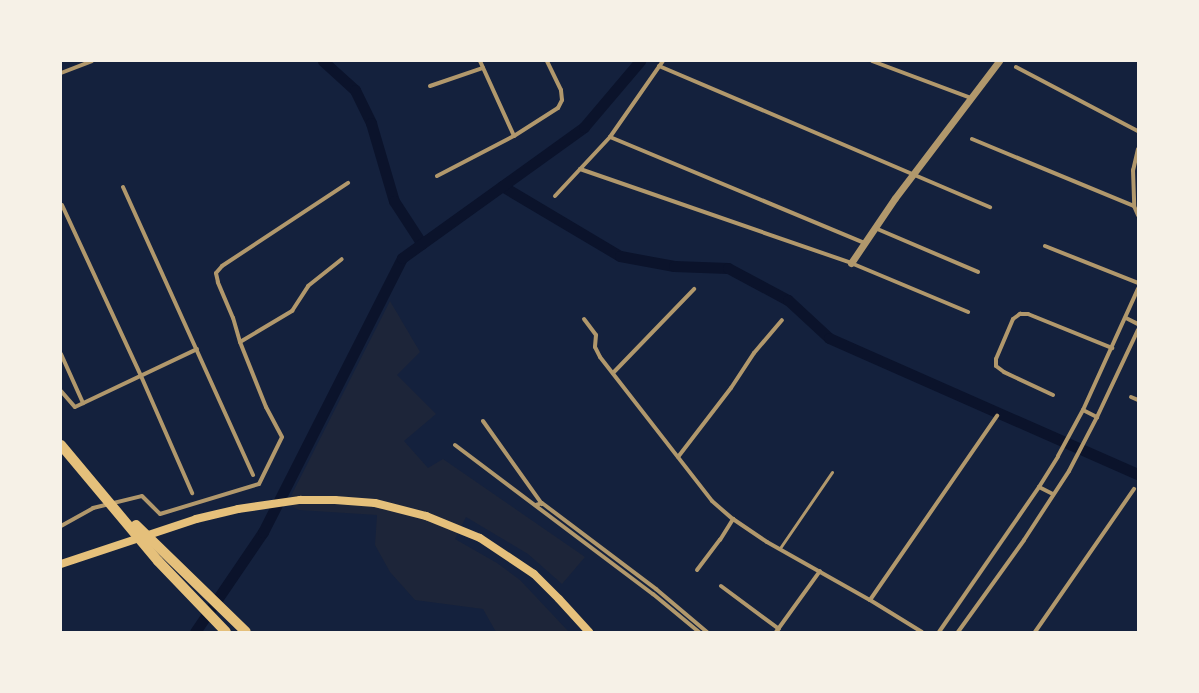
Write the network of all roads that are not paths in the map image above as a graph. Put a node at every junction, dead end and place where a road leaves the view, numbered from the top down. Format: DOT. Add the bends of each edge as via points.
graph roads {
  1 [pos="92,61"];
  2 [pos="480,61"];
  3 [pos="547,61"];
  4 [pos="663,61"];
  5 [pos="872,61"];
  6 [pos="998,61"];
  7 [pos="659,66"];
  8 [pos="1016,67"];
  9 [pos="483,68"];
  10 [pos="61,73"];
  11 [pos="430,86"];
  12 [pos="971,98"];
  13 [pos="1138,131"];
  14 [pos="514,136"];
  15 [pos="610,137"];
  16 [pos="972,140"];
  17 [pos="1138,149"];
  18 [pos="580,169"];
  19 [pos="914,173"];
  20 [pos="437,176"];
  21 [pos="348,183"];
  22 [pos="123,187"];
  23 [pos="555,196"];
  24 [pos="62,205"];
  25 [pos="990,206"];
  26 [pos="1134,206"];
  27 [pos="1138,215"];
  28 [pos="875,228"];
  29 [pos="865,243"];
  30 [pos="1045,246"];
  31 [pos="342,259"];
  32 [pos="851,263"];
  33 [pos="978,272"];
  34 [pos="1138,283"];
  35 [pos="1138,288"];
  36 [pos="694,289"];
  37 [pos="968,312"];
  38 [pos="1126,318"];
  39 [pos="584,319"];
  40 [pos="782,320"];
  41 [pos="1138,324"];
  42 [pos="1138,330"];
  43 [pos="240,342"];
  44 [pos="1112,348"];
  45 [pos="197,349"];
  46 [pos="61,354"];
  47 [pos="613,373"];
  48 [pos="141,376"];
  49 [pos="61,391"];
  50 [pos="1053,395"];
  51 [pos="1131,397"];
  52 [pos="1138,400"];
  53 [pos="83,403"];
  54 [pos="1083,410"];
  55 [pos="997,416"];
  56 [pos="1097,417"];
  57 [pos="483,421"];
  58 [pos="61,445"];
  59 [pos="455,445"];
  60 [pos="678,457"];
  61 [pos="832,472"];
  62 [pos="253,475"];
  63 [pos="92,482"];
  64 [pos="1039,487"];
  65 [pos="1134,489"];
  66 [pos="192,493"];
  67 [pos="1054,494"];
  68 [pos="541,506"];
  69 [pos="733,519"];
  70 [pos="61,526"];
  71 [pos="780,548"];
  72 [pos="61,564"];
  73 [pos="697,570"];
  74 [pos="820,571"];
  75 [pos="721,586"];
  76 [pos="870,600"];
  77 [pos="777,630"];
  78 [pos="226,632"];
  79 [pos="246,632"];
  80 [pos="589,632"];
  81 [pos="698,632"];
  82 [pos="707,632"];
  83 [pos="922,632"];
  84 [pos="939,632"];
  85 [pos="958,632"];
  86 [pos="1035,632"];
  1 -- 10 [label="street"];
  2 -- 9 [label="street"];
  3 -- 14 [label="street" via="561,90 562,100 558,108"];
  4 -- 7 [label="street"];
  5 -- 12 [label="street"];
  6 -- 12 [label="street"];
  7 -- 15 [label="street"];
  7 -- 19 [label="street"];
  8 -- 13 [label="street"];
  9 -- 11 [label="street"];
  9 -- 14 [label="street"];
  12 -- 19 [label="street"];
  14 -- 20 [label="street"];
  15 -- 18 [label="street"];
  15 -- 29 [label="street"];
  16 -- 26 [label="street"];
  17 -- 26 [label="street" via="1132,170"];
  18 -- 23 [label="street"];
  18 -- 32 [label="street"];
  19 -- 25 [label="street"];
  19 -- 28 [label="street"];
  21 -- 43 [label="street" via="222,266 216,273 234,318"];
  22 -- 45 [label="street"];
  24 -- 48 [label="street"];
  26 -- 27 [label="street"];
  28 -- 29 [label="street"];
  28 -- 33 [label="street"];
  29 -- 32 [label="street"];
  30 -- 34 [label="street"];
  31 -- 43 [label="street" via="308,286 292,311"];
  32 -- 37 [label="street"];
  35 -- 38 [label="street"];
  36 -- 47 [label="street"];
  38 -- 41 [label="street"];
  38 -- 44 [label="street"];
  39 -- 47 [label="street" via="596,335 596,347 600,357"];
  40 -- 60 [label="street" via="754,353 731,388"];
  42 -- 56 [label="street"];
  43 -- 70 [label="street" via="266,407 282,437 259,484 160,514 142,496 93,508"];
  44 -- 50 [label="street" via="1028,314 1020,314 1012,319 996,358 996,366"];
  44 -- 54 [label="street"];
  45 -- 48 [label="street"];
  45 -- 62 [label="street"];
  46 -- 53 [label="street"];
  47 -- 60 [label="street"];
  48 -- 53 [label="street"];
  48 -- 66 [label="street"];
  49 -- 53 [label="street" via="75,407"];
  51 -- 52 [label="street"];
  54 -- 56 [label="street"];
  54 -- 64 [label="street"];
  55 -- 76 [label="street"];
  56 -- 67 [label="street"];
  57 -- 68 [label="street"];
  58 -- 63 [label="highway"];
  59 -- 68 [label="street" via="536,505"];
  60 -- 69 [label="street" via="712,502"];
  61 -- 71 [label="lane"];
  63 -- 78 [label="highway" via="158,561"];
  63 -- 79 [label="highway"];
  64 -- 67 [label="street"];
  64 -- 84 [label="street"];
  65 -- 86 [label="street"];
  67 -- 85 [label="street"];
  68 -- 81 [label="street"];
  68 -- 82 [label="street" via="656,589"];
  69 -- 71 [label="street"];
  69 -- 73 [label="street"];
  71 -- 74 [label="street"];
  72 -- 80 [label="main road" via="196,519 238,509 300,500 375,504 426,516 480,538 534,574"];
  74 -- 76 [label="street"];
  74 -- 77 [label="street"];
  75 -- 77 [label="street"];
  76 -- 83 [label="street"];
}
